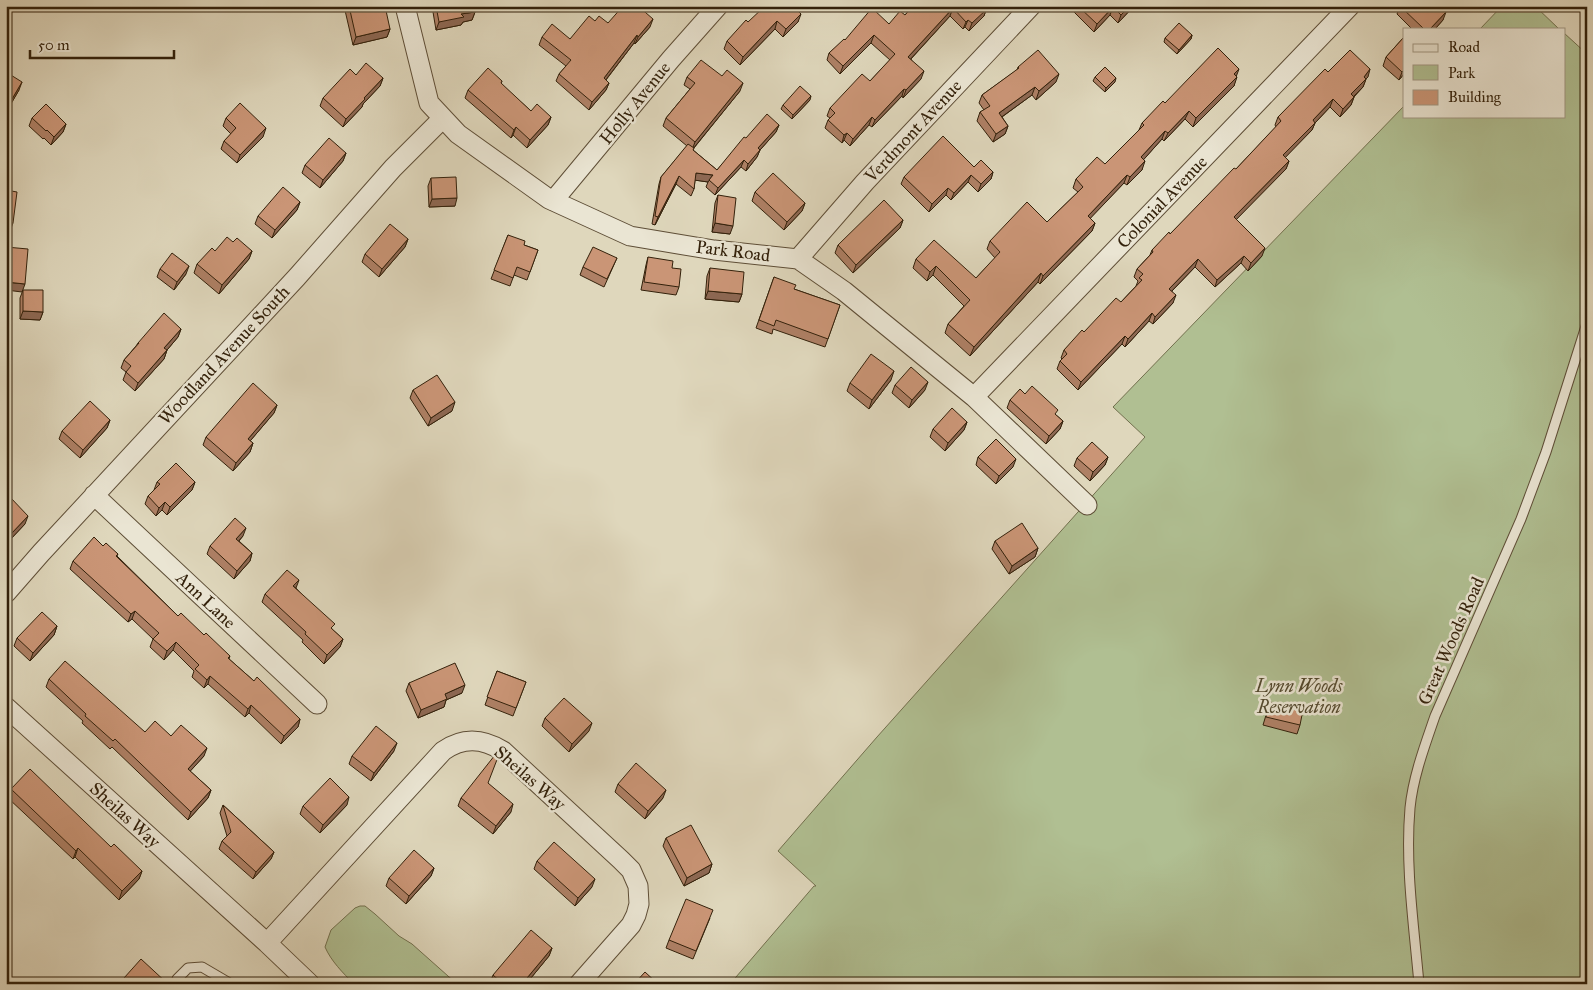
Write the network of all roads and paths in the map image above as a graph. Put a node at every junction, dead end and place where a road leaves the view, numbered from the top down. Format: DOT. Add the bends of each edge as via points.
graph roads {
  1 [pos="405,6"];
  2 [pos="718,6"];
  3 [pos="1031,6"];
  4 [pos="1350,6"];
  5 [pos="443,118"];
  6 [pos="553,201"];
  7 [pos="798,259"];
  8 [pos="1587,323"];
  9 [pos="974,397"];
  10 [pos="94,495"];
  11 [pos="1088,505"];
  12 [pos="6,593"];
  13 [pos="317,704"];
  14 [pos="6,707"];
  15 [pos="267,943"];
  16 [pos="176,984"];
  17 [pos="231,984"];
  18 [pos="310,984"];
  19 [pos="579,984"];
  20 [pos="1419,984"];
  1 -- 5 [label="street, Park Road" via="429,103"];
  2 -- 6 [label="street, Holly Avenue"];
  3 -- 7 [label="street, Verdmont Avenue" via="865,182"];
  4 -- 9 [label="street, Colonial Avenue"];
  5 -- 6 [label="street, Park Road" via="458,134"];
  5 -- 10 [label="street, Woodland Avenue South" via="393,168"];
  6 -- 7 [label="street, Park Road" via="630,236"];
  7 -- 9 [label="street, Park Road" via="844,291"];
  8 -- 20 [label="lane, Great Woods Road" via="1522,519 1435,716 1422,757 1410,806 1409,833"];
  9 -- 11 [label="street, Park Road"];
  10 -- 12 [label="street, Woodland Avenue South"];
  10 -- 13 [label="street, Ann Lane"];
  14 -- 15 [label="street, Sheilas Way"];
  15 -- 18 [label="street, Sheilas Way"];
  15 -- 19 [label="street, Sheilas Way" via="443,751 464,741 483,741 503,751 621,860 635,877 640,894 634,920"];
  16 -- 17 [label="lane" via="188,968 202,967"];
}
